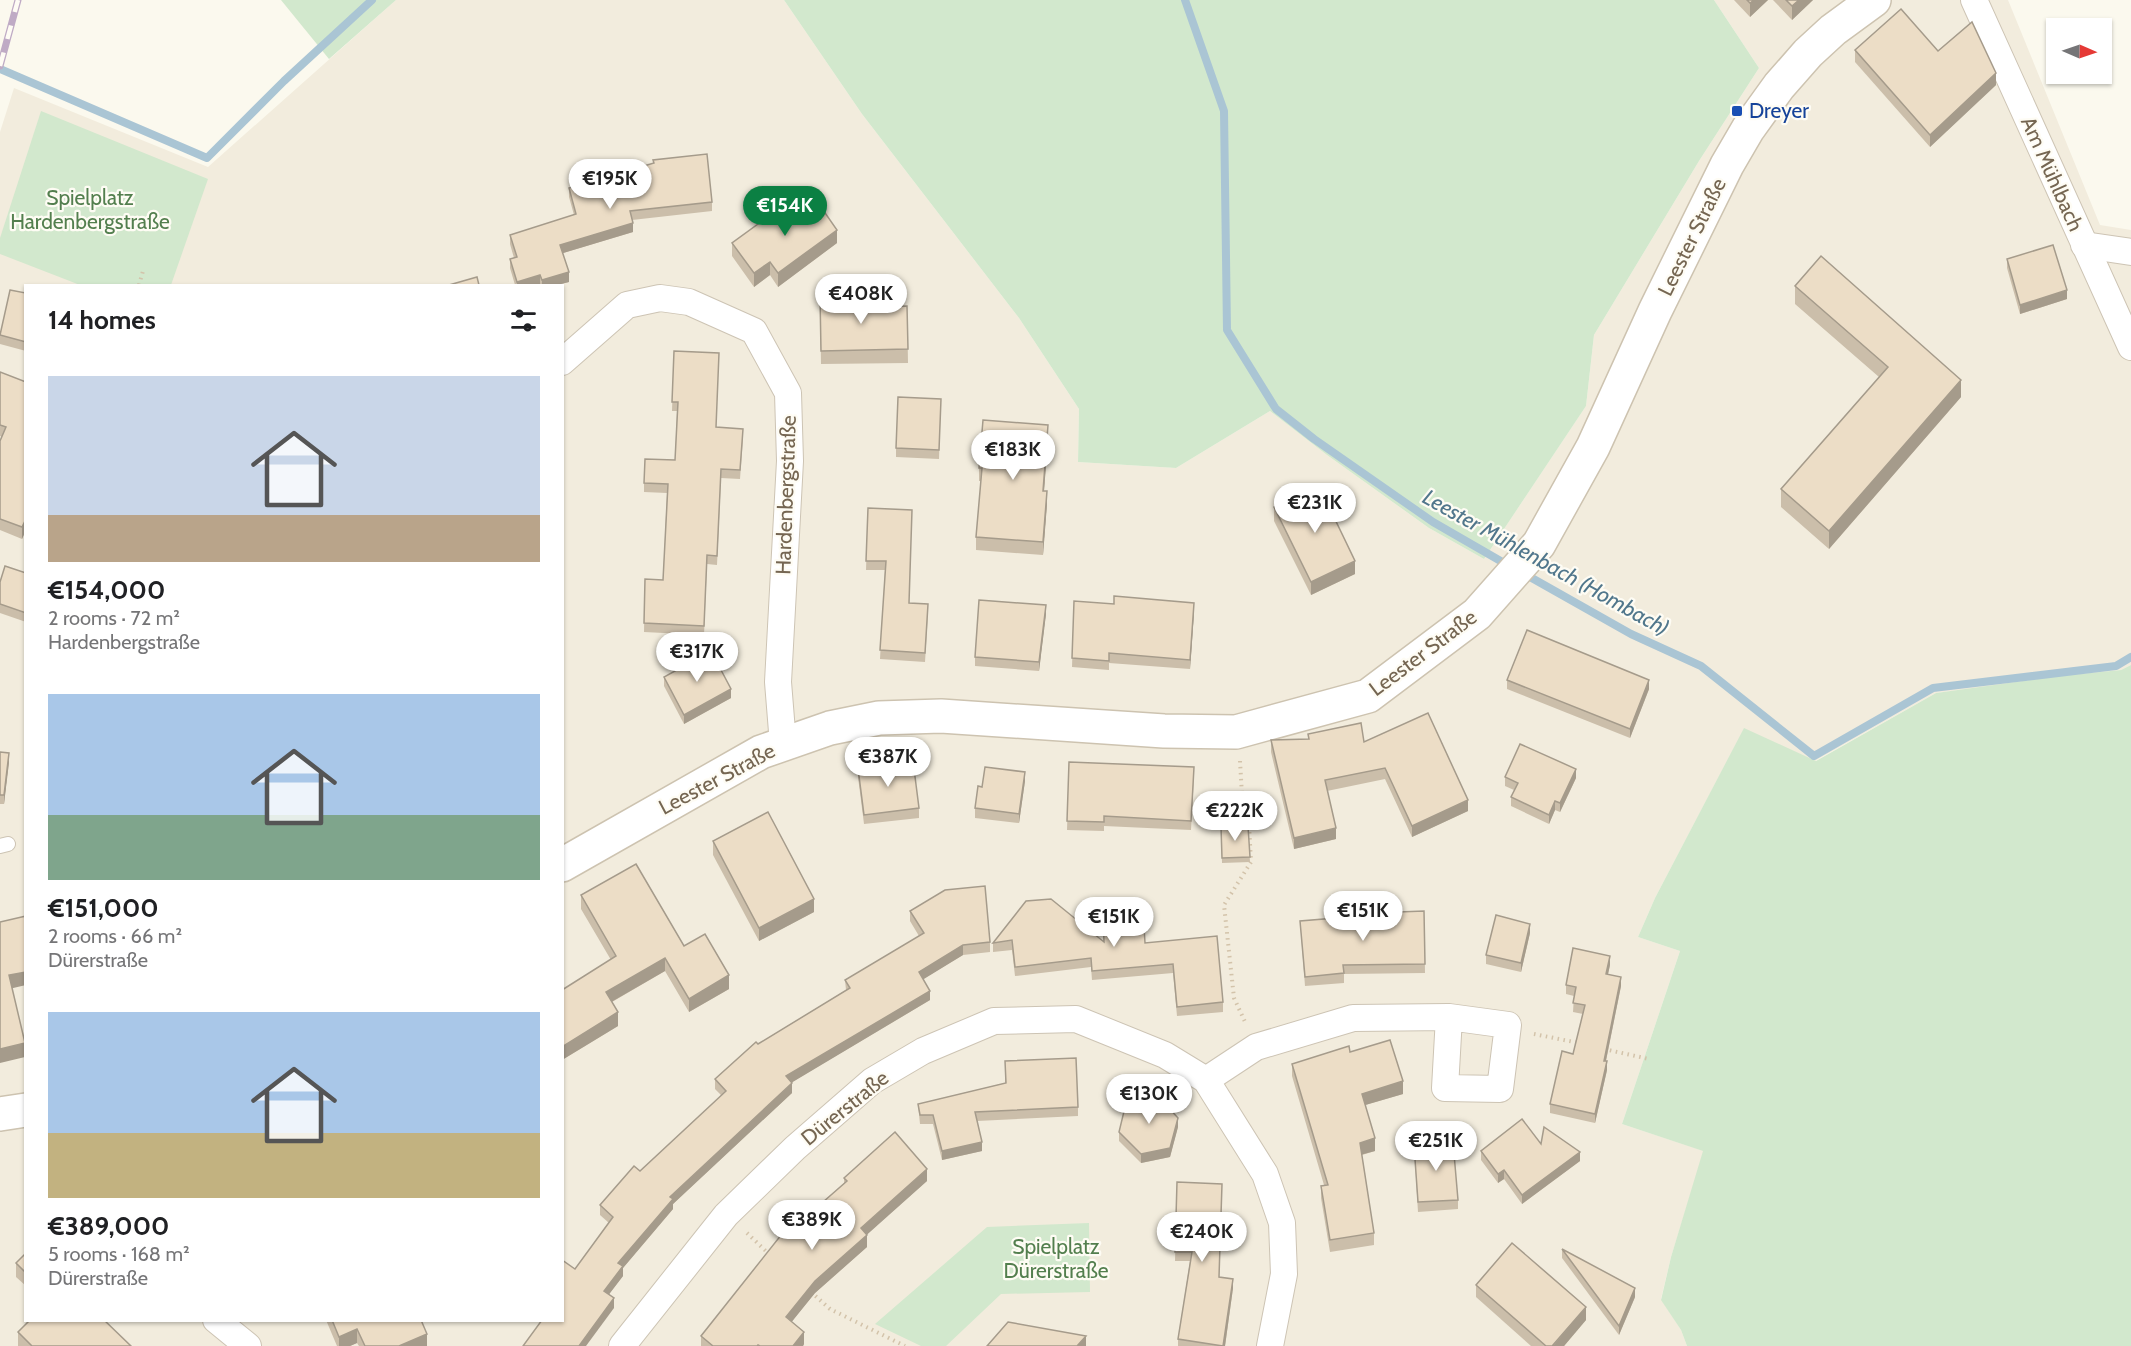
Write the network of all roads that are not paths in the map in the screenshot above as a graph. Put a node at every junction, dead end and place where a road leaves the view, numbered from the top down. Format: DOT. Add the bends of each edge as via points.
graph roads {
  1 [pos="1874,0"];
  2 [pos="1974,0"];
  3 [pos="2084,245"];
  4 [pos="2131,252"];
  5 [pos="2131,346"];
  6 [pos="564,360"];
  7 [pos="783,744"];
  8 [pos="564,864"];
  9 [pos="1449,1017"];
  10 [pos="1206,1080"];
  11 [pos="24,1110"];
  12 [pos="0,1114"];
  13 [pos="218,1322"];
  14 [pos="248,1346"];
  15 [pos="622,1346"];
  16 [pos="1270,1346"];
  1 -- 7 [label="street, Leester Straße" via="1808,53 1748,129 1660,301 1593,447 1539,544 1477,614 1368,696 1236,732 1119,729 941,716 879,718 830,728"];
  2 -- 3 [label="street, Am Mühlbach"];
  3 -- 4 [label="street"];
  3 -- 5 [label="street, Am Mühlbach"];
  6 -- 7 [label="street, Hardenbergstraße" via="627,305 660,298 689,302 754,331 788,393 790,461 778,682"];
  7 -- 8 [label="street, Leester Straße" via="761,752"];
  9 -- 9 [label="street" via="1508,1025 1500,1089 1445,1088"];
  9 -- 10 [label="street" via="1353,1018 1256,1047"];
  10 -- 15 [label="street, Dürerstraße" via="1165,1055 1076,1019 994,1021 923,1051 872,1081 726,1215"];
  10 -- 16 [label="street, Dürerstraße" via="1265,1174 1282,1223 1284,1274"];
  11 -- 12 [label="street"];
  13 -- 14 [label="street"];
}
